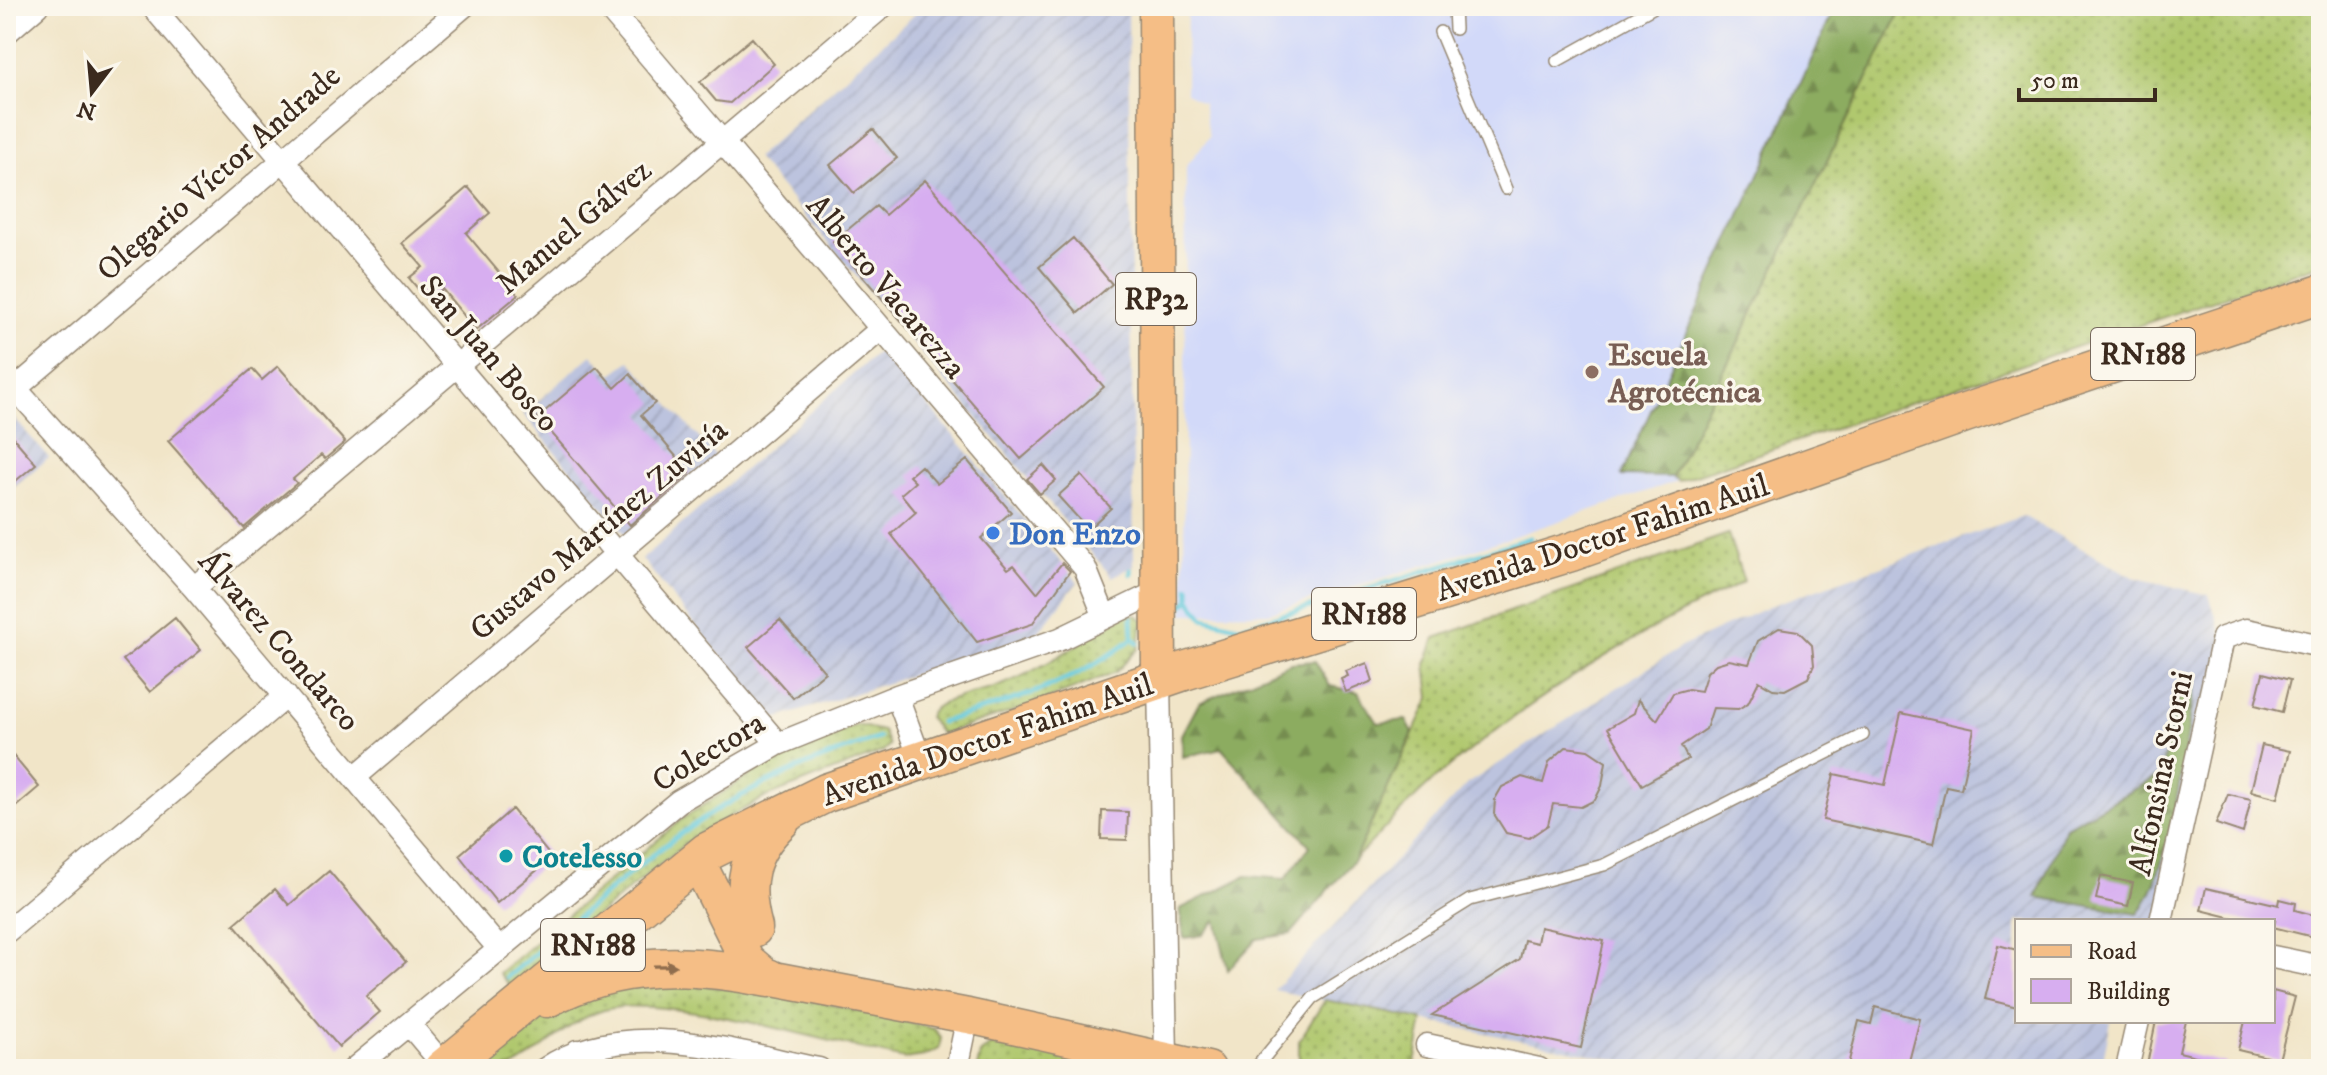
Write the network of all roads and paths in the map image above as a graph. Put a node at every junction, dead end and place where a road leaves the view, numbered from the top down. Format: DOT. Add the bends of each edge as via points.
graph roads {
  1 [pos="37,6"];
  2 [pos="152,6"];
  3 [pos="464,6"];
  4 [pos="607,6"];
  5 [pos="883,6"];
  6 [pos="1156,6"];
  7 [pos="1454,6"];
  8 [pos="1656,6"];
  9 [pos="1455,29"];
  10 [pos="1440,32"];
  11 [pos="6,33"];
  12 [pos="1557,61"];
  13 [pos="723,143"];
  14 [pos="280,159"];
  15 [pos="1506,189"];
  16 [pos="2321,294"];
  17 [pos="881,329"];
  18 [pos="457,363"];
  19 [pos="10,383"];
  20 [pos="619,553"];
  21 [pos="194,588"];
  22 [pos="1157,592"];
  23 [pos="1104,615"];
  24 [pos="2321,646"];
  25 [pos="1159,680"];
  26 [pos="286,696"];
  27 [pos="897,696"];
  28 [pos="1863,735"];
  29 [pos="778,744"];
  30 [pos="920,759"];
  31 [pos="355,777"];
  32 [pos="794,806"];
  33 [pos="702,856"];
  34 [pos="2161,919"];
  35 [pos="753,928"];
  36 [pos="6,932"];
  37 [pos="500,950"];
  38 [pos="2275,957"];
  39 [pos="2321,967"];
  40 [pos="768,978"];
  41 [pos="968,1016"];
  42 [pos="2138,1023"];
  43 [pos="409,1024"];
  44 [pos="489,1031"];
  45 [pos="1427,1045"];
  46 [pos="577,1051"];
  47 [pos="1477,1063"];
  48 [pos="1156,1065"];
  49 [pos="444,1068"];
  50 [pos="354,1069"];
  51 [pos="545,1069"];
  52 [pos="601,1069"];
  53 [pos="819,1069"];
  54 [pos="957,1069"];
  55 [pos="1208,1069"];
  56 [pos="1255,1069"];
  57 [pos="1539,1069"];
  58 [pos="2127,1069"];
  1 -- 11 [label="street"];
  2 -- 14 [label="street, San Juan Bosco"];
  3 -- 14 [label="street, Olegario Víctor Andrade"];
  4 -- 13 [label="street, Alberto Vacarezza"];
  5 -- 13 [label="street, Manuel Gálvez"];
  6 -- 22 [label="main road, RP32"];
  7 -- 9 [label="lane"];
  8 -- 12 [label="lane"];
  10 -- 15 [label="lane"];
  13 -- 17 [label="street, Alberto Vacarezza"];
  13 -- 18 [label="street, Manuel Gálvez"];
  14 -- 18 [label="street, San Juan Bosco"];
  14 -- 19 [label="street, Olegario Víctor Andrade"];
  16 -- 25 [label="highway, Avenida Doctor Fahim Auil / RN188" via="1571,552"];
  17 -- 20 [label="street, Gustavo Martínez Zuviría"];
  17 -- 23 [label="street, Alberto Vacarezza" via="1085,568"];
  18 -- 20 [label="street, San Juan Bosco"];
  18 -- 21 [label="street, Manuel Gálvez"];
  19 -- 21 [label="street, Álvarez Condarco"];
  20 -- 29 [label="street, San Juan Bosco"];
  20 -- 31 [label="street, Gustavo Martínez Zuviría"];
  21 -- 26 [label="street, Álvarez Condarco"];
  22 -- 23 [label="street, Colectora"];
  22 -- 25 [label="main road, RP32"];
  23 -- 27 [label="street, Colectora" via="1060,639"];
  24 -- 34 [label="street, Alfonsina Storni" via="2246,630 2223,638"];
  25 -- 30 [label="highway, Avenida Doctor Fahim Auil / RN188"];
  25 -- 48 [label="street"];
  26 -- 31 [label="street, Álvarez Condarco"];
  26 -- 36 [label="street"];
  27 -- 29 [label="street, Colectora"];
  27 -- 30 [label="street"];
  28 -- 56 [label="lane" via="1604,865 1470,900 1313,998"];
  29 -- 37 [label="street, Colectora" via="679,801"];
  30 -- 32 [label="highway, Avenida Doctor Fahim Auil / RN188"];
  31 -- 37 [label="street, Álvarez Condarco"];
  32 -- 33 [label="highway, Avenida Doctor Fahim Auil / RN188"];
  32 -- 35 [label="highway" via="752,855 747,889"];
  33 -- 35 [label="main road"];
  33 -- 40 [label="main road" via="747,960"];
  33 -- 44 [label="highway, RN188"];
  35 -- 41 [label="main road" via="773,956 797,971"];
  37 -- 43 [label="street, Colectora"];
  38 -- 39 [label="street"];
  40 -- 41 [label="main road"];
  44 -- 40 [label="highway, one-way" via="572,985 634,968 697,966"];
  41 -- 48 [label="main road"];
  41 -- 54 [label="street"];
  42 -- 58 [label="street"];
  43 -- 49 [label="street"];
  43 -- 50 [label="street, Colectora"];
  44 -- 49 [label="highway, RN188"];
  45 -- 47 [label="street"];
  46 -- 51 [label="street"];
  46 -- 52 [label="street"];
  46 -- 53 [label="street" via="663,1041"];
  47 -- 57 [label="street"];
  48 -- 55 [label="main road"];
}
